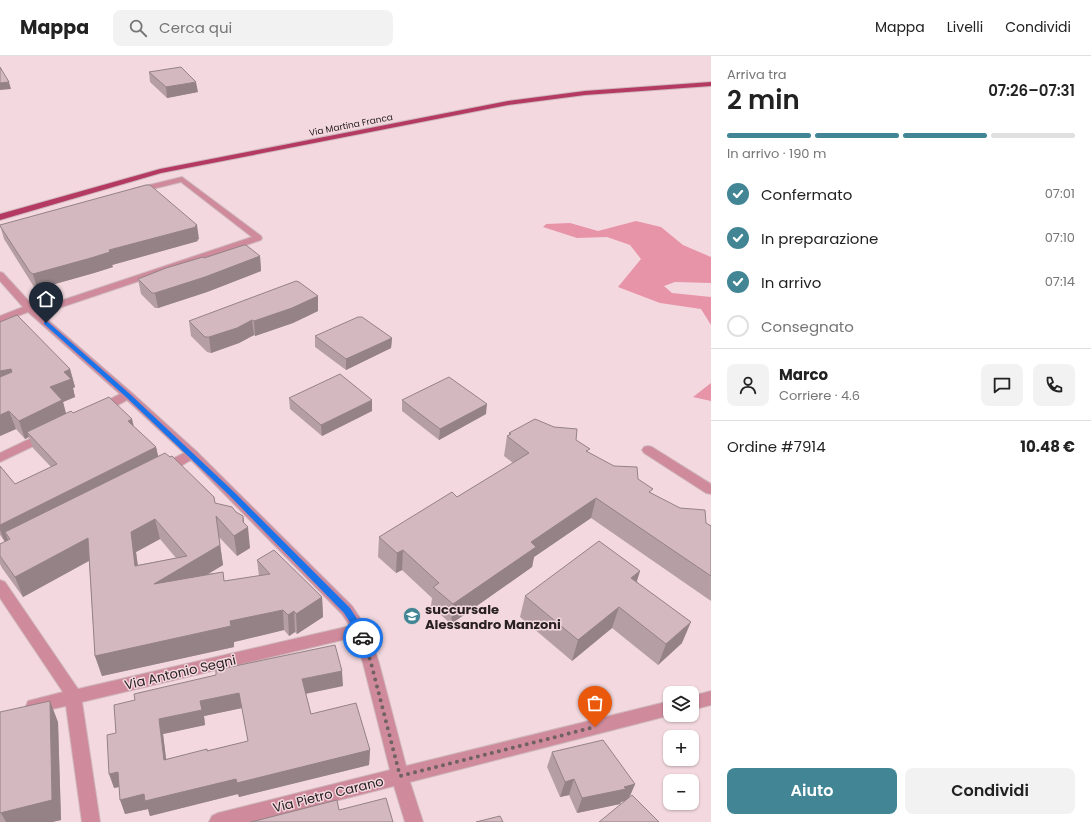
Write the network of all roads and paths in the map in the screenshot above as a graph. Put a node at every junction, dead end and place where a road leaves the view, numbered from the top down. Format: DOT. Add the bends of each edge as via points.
graph roads {
  1 [pos="711,84"];
  2 [pos="129,193"];
  3 [pos="0,216"];
  4 [pos="0,275"];
  5 [pos="32,311"];
  6 [pos="0,320"];
  7 [pos="128,395"];
  8 [pos="93,412"];
  9 [pos="57,430"];
  10 [pos="648,450"];
  11 [pos="192,454"];
  12 [pos="0,458"];
  13 [pos="149,476"];
  14 [pos="711,490"];
  15 [pos="0,586"];
  16 [pos="360,630"];
  17 [pos="72,694"];
  18 [pos="711,698"];
  19 [pos="699,701"];
  20 [pos="22,708"];
  21 [pos="663,710"];
  22 [pos="400,776"];
  23 [pos="91,822"];
  24 [pos="218,822"];
  25 [pos="414,822"];
  1 -- 3 [label="main road, Via Martina Franca" via="584,93 508,103 160,171"];
  2 -- 5 [label="street" via="182,179 258,238"];
  4 -- 5 [label="street"];
  5 -- 6 [label="street"];
  5 -- 7 [label="street"];
  7 -- 8 [label="street"];
  7 -- 11 [label="street"];
  9 -- 12 [label="street"];
  10 -- 14 [label="street"];
  11 -- 13 [label="street"];
  11 -- 16 [label="street" via="347,610"];
  15 -- 17 [label="street"];
  16 -- 17 [label="street, Via Antonio Segni"];
  16 -- 22 [label="street"];
  17 -- 20 [label="street, Via Antonio Segni"];
  17 -- 23 [label="street"];
  18 -- 19 [label="street"];
  21 -- 22 [label="street, Via Pietro Carano"];
  22 -- 24 [label="street, Via Pietro Carano"];
  22 -- 25 [label="street"];
}
